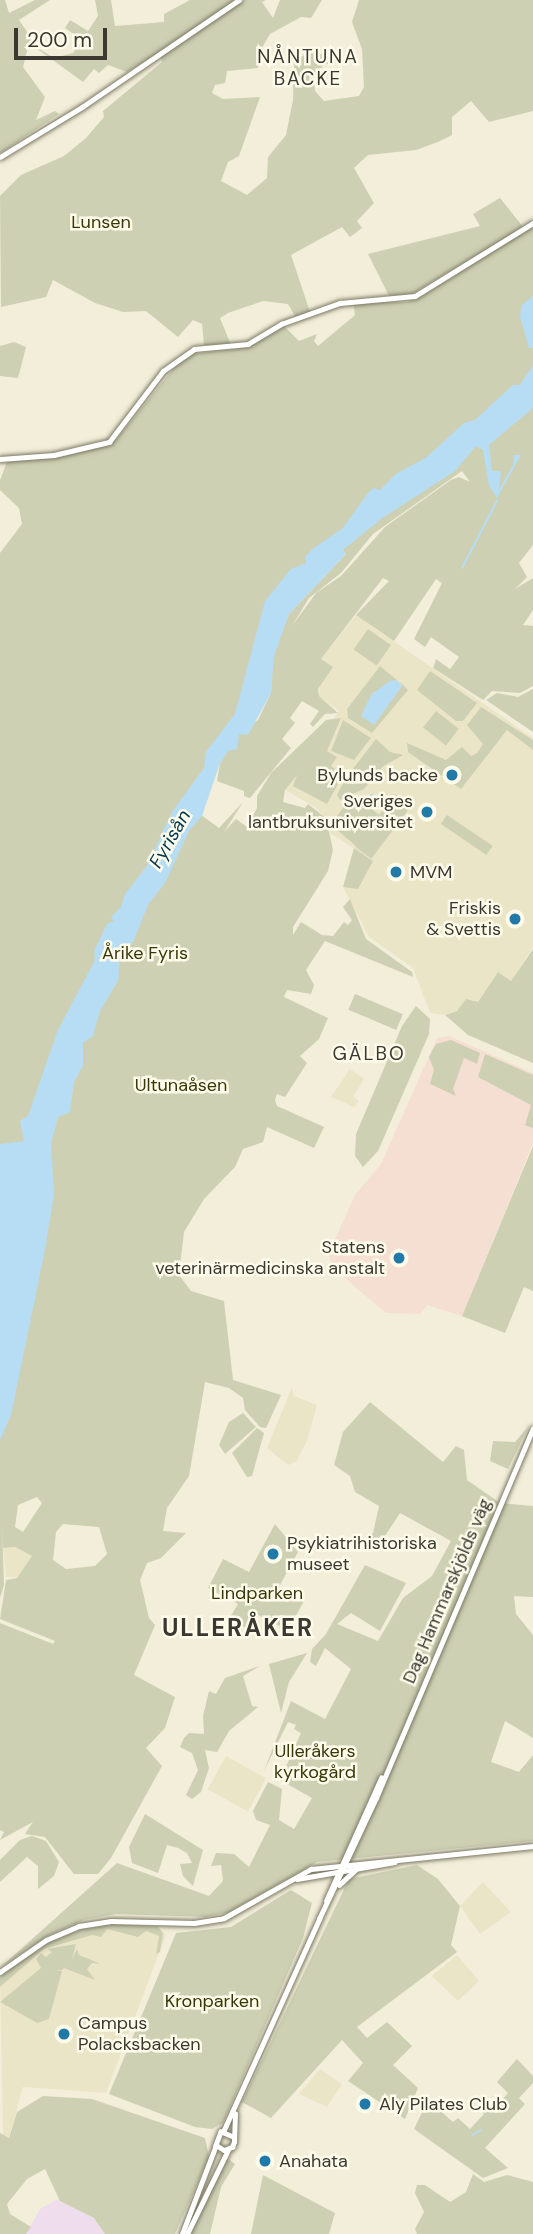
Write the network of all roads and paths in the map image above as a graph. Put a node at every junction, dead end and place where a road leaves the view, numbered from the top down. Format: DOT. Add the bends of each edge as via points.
graph roads {
  1 [pos="239,0"];
  2 [pos="0,157"];
  3 [pos="533,223"];
  4 [pos="0,459"];
  5 [pos="533,1429"];
  6 [pos="388,1764"];
  7 [pos="533,1846"];
  8 [pos="353,1848"];
  9 [pos="345,1852"];
  10 [pos="428,1856"];
  11 [pos="371,1861"];
  12 [pos="327,1866"];
  13 [pos="342,1867"];
  14 [pos="360,1869"];
  15 [pos="320,1872"];
  16 [pos="293,1880"];
  17 [pos="331,1893"];
  18 [pos="0,1972"];
  19 [pos="237,2107"];
  20 [pos="223,2132"];
  21 [pos="233,2137"];
  22 [pos="216,2146"];
  23 [pos="228,2150"];
  24 [pos="185,2234"];
  1 -- 2 [label="main road"];
  3 -- 4 [label="main road" via="415,296 340,303 281,324 248,344 194,349 163,371 109,442 54,455"];
  5 -- 6 [label="main road, Dag Hammarskjölds väg"];
  6 -- 8 [label="main road, Dag Hammarskjölds väg"];
  6 -- 9 [label="main road, Dag Hammarskjölds väg"];
  7 -- 10 [label="main road"];
  8 -- 11 [label="main road" via="354,1859"];
  8 -- 13 [label="main road, Dag Hammarskjölds väg"];
  9 -- 12 [label="main road"];
  9 -- 13 [label="main road, Dag Hammarskjölds väg"];
  10 -- 11 [label="main road"];
  10 -- 14 [label="main road"];
  11 -- 13 [label="main road"];
  12 -- 13 [label="main road"];
  12 -- 16 [label="main road"];
  13 -- 14 [label="main road"];
  13 -- 15 [label="main road"];
  13 -- 17 [label="main road, Dag Hammarskjölds väg"];
  14 -- 17 [label="main road" via="346,1875"];
  15 -- 16 [label="main road"];
  15 -- 17 [label="main road" via="331,1877"];
  16 -- 18 [label="main road" via="239,1912 212,1922 111,1921 79,1926 46,1940"];
  17 -- 19 [label="main road, Dag Hammarskjölds väg"];
  19 -- 20 [label="main road, Dag Hammarskjölds väg"];
  19 -- 21 [label="main road, Dag Hammarskjölds väg"];
  20 -- 21 [label="main road"];
  20 -- 22 [label="main road, Dag Hammarskjölds väg" via="216,2137"];
  21 -- 23 [label="main road, Dag Hammarskjölds väg"];
  22 -- 23 [label="main road"];
  22 -- 24 [label="main road"];
  23 -- 24 [label="main road"];
}
